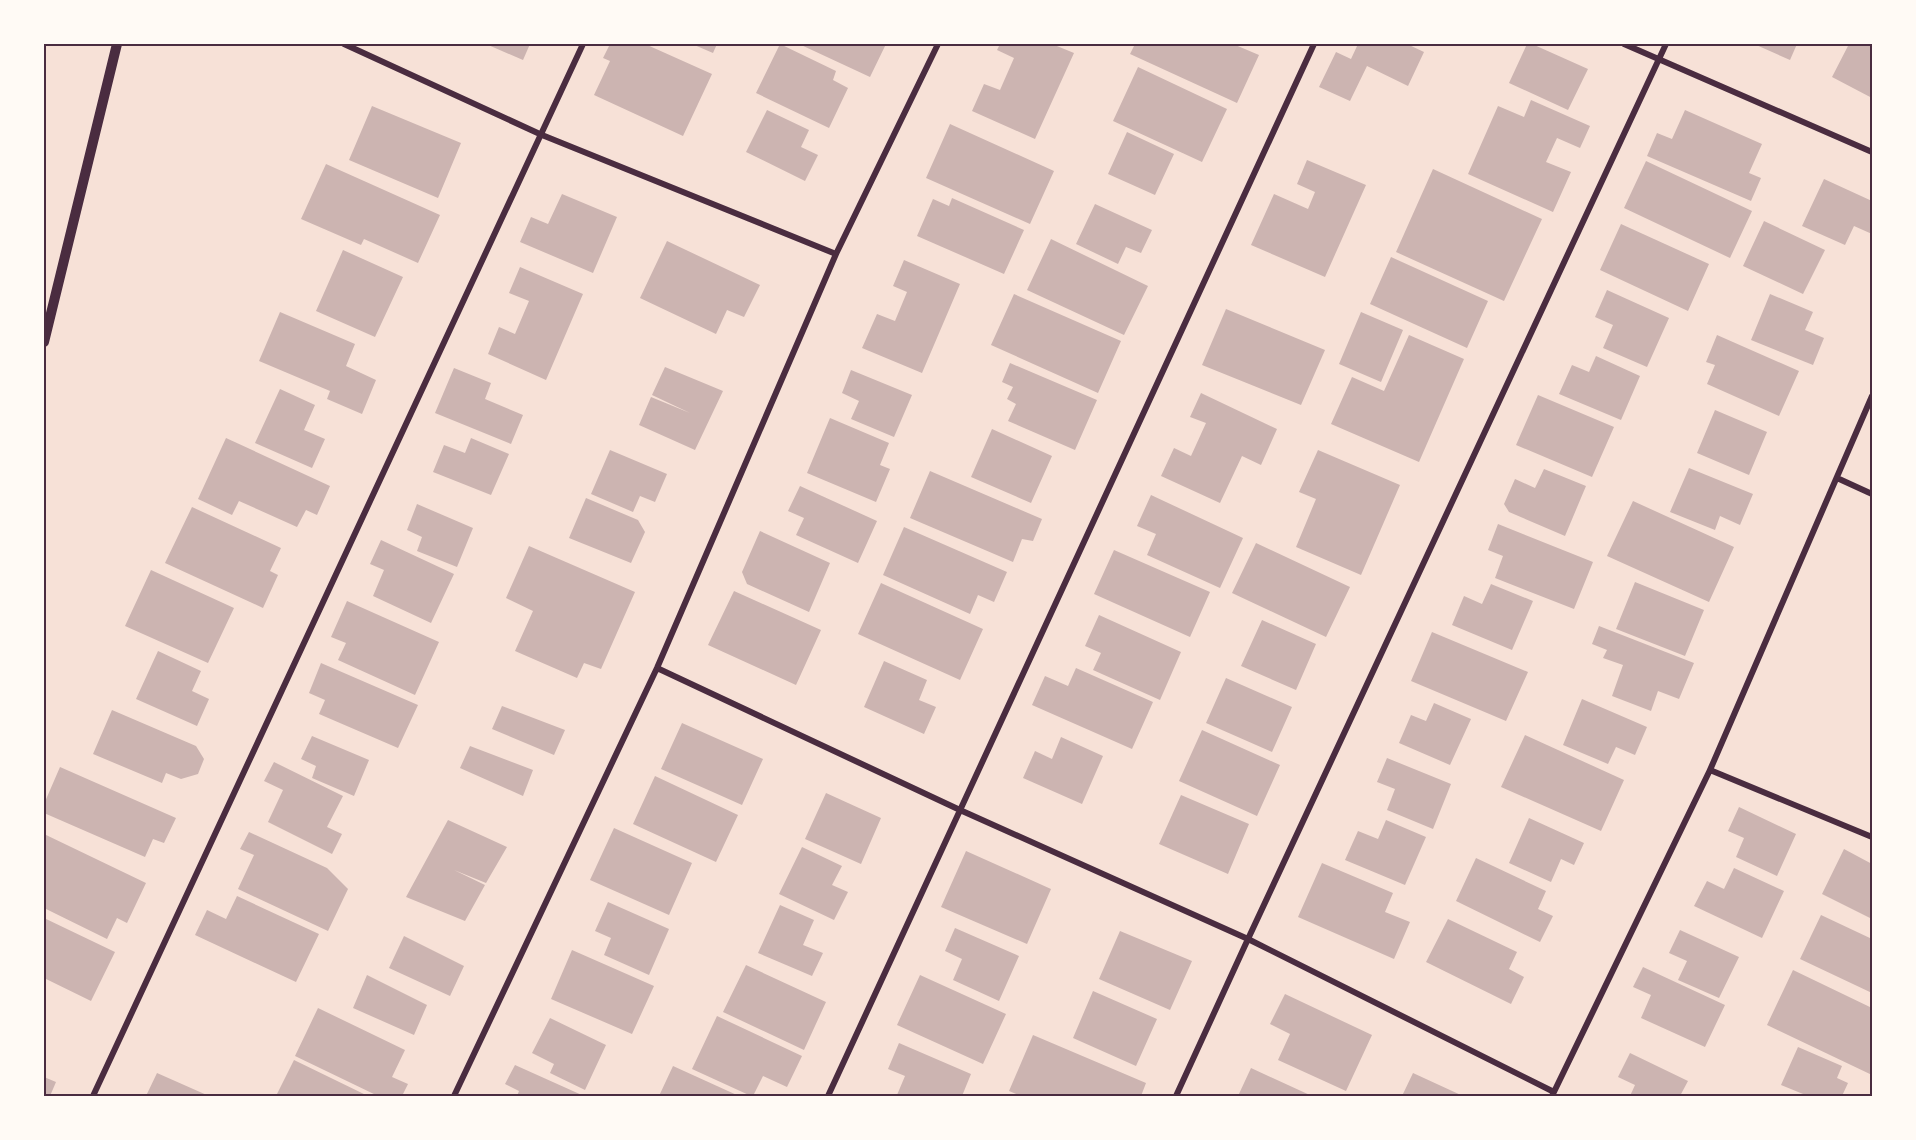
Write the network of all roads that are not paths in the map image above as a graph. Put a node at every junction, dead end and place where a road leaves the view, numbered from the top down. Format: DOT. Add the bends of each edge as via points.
graph roads {
  1 [pos="117,44"];
  2 [pos="344,44"];
  3 [pos="584,44"];
  4 [pos="938,44"];
  5 [pos="1314,44"];
  6 [pos="1624,44"];
  7 [pos="1666,44"];
  8 [pos="1659,60"];
  9 [pos="542,135"];
  10 [pos="1872,152"];
  11 [pos="836,254"];
  12 [pos="44,342"];
  13 [pos="1872,396"];
  14 [pos="1837,478"];
  15 [pos="1872,494"];
  16 [pos="657,668"];
  17 [pos="1710,770"];
  18 [pos="960,810"];
  19 [pos="1872,837"];
  20 [pos="1248,939"];
  21 [pos="1553,1094"];
  22 [pos="93,1096"];
  23 [pos="454,1096"];
  24 [pos="828,1096"];
  25 [pos="1176,1096"];
  1 -- 12 [label="street"];
  2 -- 9 [label="street"];
  3 -- 9 [label="street"];
  4 -- 11 [label="street"];
  5 -- 18 [label="street"];
  6 -- 8 [label="street"];
  7 -- 8 [label="street"];
  8 -- 10 [label="street"];
  8 -- 20 [label="street"];
  9 -- 11 [label="street"];
  9 -- 22 [label="street"];
  11 -- 16 [label="street"];
  13 -- 14 [label="street"];
  14 -- 15 [label="street"];
  14 -- 17 [label="street"];
  16 -- 18 [label="street"];
  16 -- 23 [label="street"];
  17 -- 19 [label="street"];
  17 -- 21 [label="street"];
  18 -- 20 [label="street"];
  18 -- 24 [label="street"];
  20 -- 21 [label="street"];
  20 -- 25 [label="street"];
}
